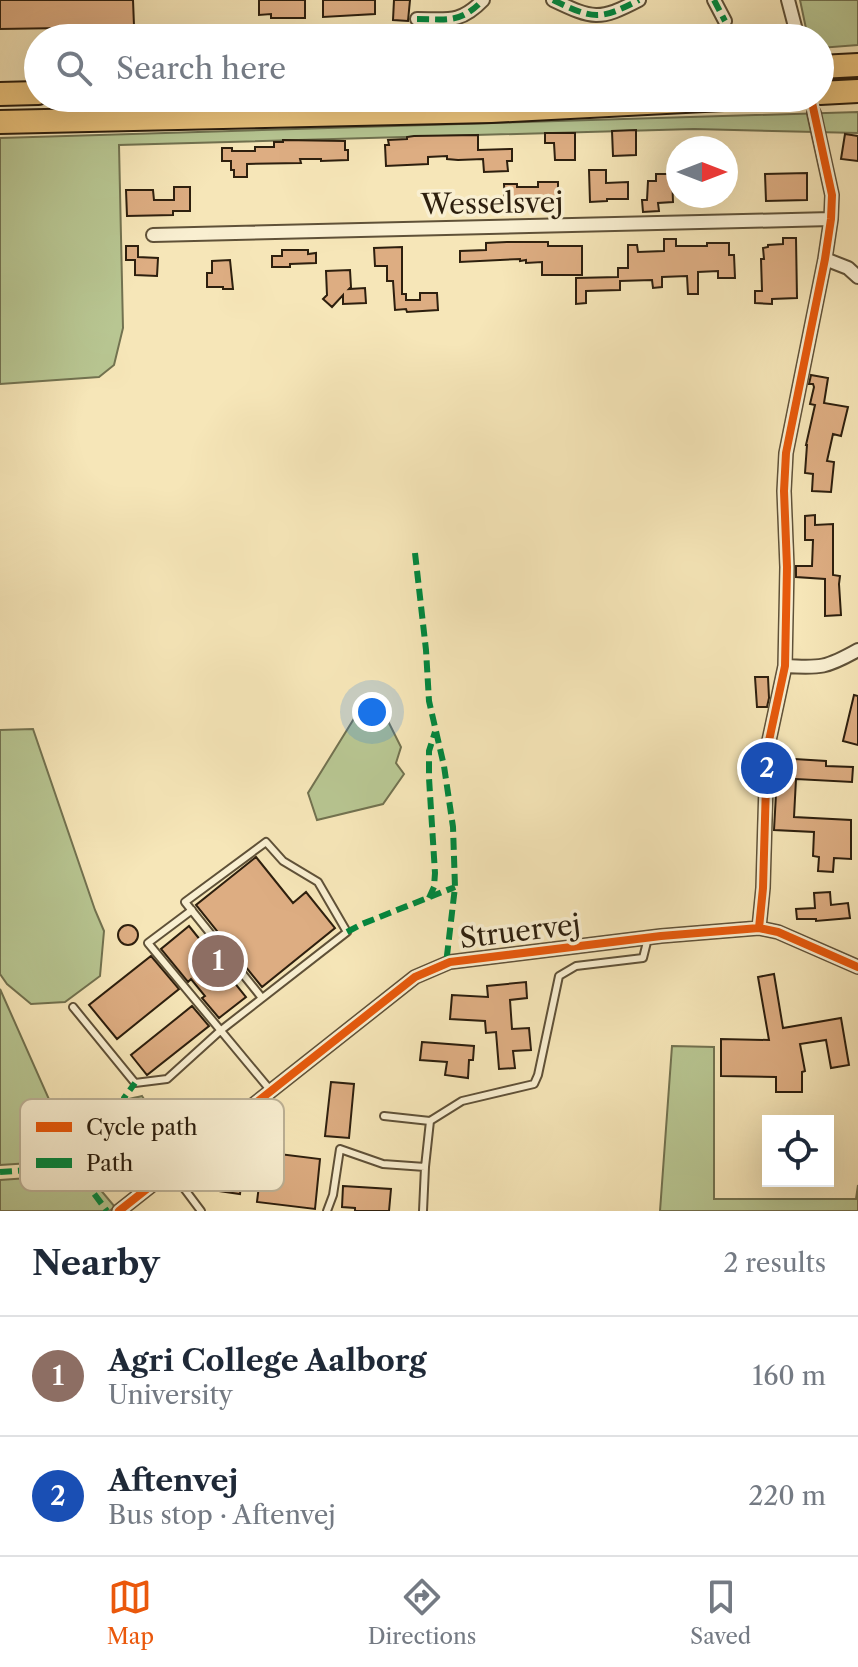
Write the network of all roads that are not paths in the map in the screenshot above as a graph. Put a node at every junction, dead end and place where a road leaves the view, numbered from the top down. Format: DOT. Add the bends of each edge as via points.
graph roads {
  1 [pos="483,0"];
  2 [pos="553,0"];
  3 [pos="639,0"];
  4 [pos="714,0"];
  5 [pos="788,0"];
  6 [pos="417,19"];
  7 [pos="725,21"];
  8 [pos="794,24"];
  9 [pos="858,65"];
  10 [pos="834,66"];
  11 [pos="858,91"];
  12 [pos="24,93"];
  13 [pos="0,94"];
  14 [pos="834,98"];
  15 [pos="446,112"];
  16 [pos="818,112"];
  17 [pos="0,122"];
  18 [pos="831,219"];
  19 [pos="153,235"];
  20 [pos="825,259"];
  21 [pos="858,277"];
  22 [pos="858,650"];
  23 [pos="785,666"];
  24 [pos="192,910"];
  25 [pos="759,928"];
  26 [pos="648,938"];
  27 [pos="858,967"];
  28 [pos="262,998"];
  29 [pos="73,1007"];
  30 [pos="220,1031"];
  31 [pos="271,1091"];
  32 [pos="261,1099"];
  33 [pos="384,1116"];
  34 [pos="430,1121"];
  35 [pos="425,1167"];
  36 [pos="145,1191"];
  37 [pos="186,1191"];
  38 [pos="119,1211"];
  39 [pos="201,1211"];
  40 [pos="327,1211"];
  41 [pos="423,1211"];
  1 -- 6 [label="street" via="453,19"];
  2 -- 3 [label="street" via="596,16"];
  4 -- 7 [label="street"];
  5 -- 8 [label="street"];
  9 -- 10 [label="highway"];
  11 -- 14 [label="highway"];
  12 -- 13 [label="highway"];
  15 -- 17 [label="highway"];
  16 -- 18 [label="street"];
  18 -- 19 [label="street, Wesselsvej"];
  18 -- 20 [label="street"];
  20 -- 21 [label="street"];
  20 -- 23 [label="street" via="786,453"];
  22 -- 23 [label="street" via="818,668"];
  23 -- 25 [label="street" via="767,750"];
  24 -- 28 [label="lane"];
  24 -- 28 [label="lane" via="185,902 266,842 283,861 318,882 347,932"];
  24 -- 30 [label="lane" via="148,943"];
  25 -- 26 [label="street, Struervej"];
  25 -- 27 [label="street, Struervej"];
  26 -- 31 [label="street, Struervej" via="450,962 415,977"];
  26 -- 34 [label="lane" via="643,958 576,966 559,976 534,1084 462,1101"];
  28 -- 30 [label="lane"];
  29 -- 30 [label="lane" via="135,1083 167,1079"];
  30 -- 31 [label="lane"];
  31 -- 32 [label="street, Struervej"];
  33 -- 34 [label="lane"];
  34 -- 35 [label="lane"];
  35 -- 40 [label="lane" via="383,1164 340,1149"];
  35 -- 41 [label="lane"];
  36 -- 38 [label="street, Struervej"];
  37 -- 39 [label="lane"];
}
